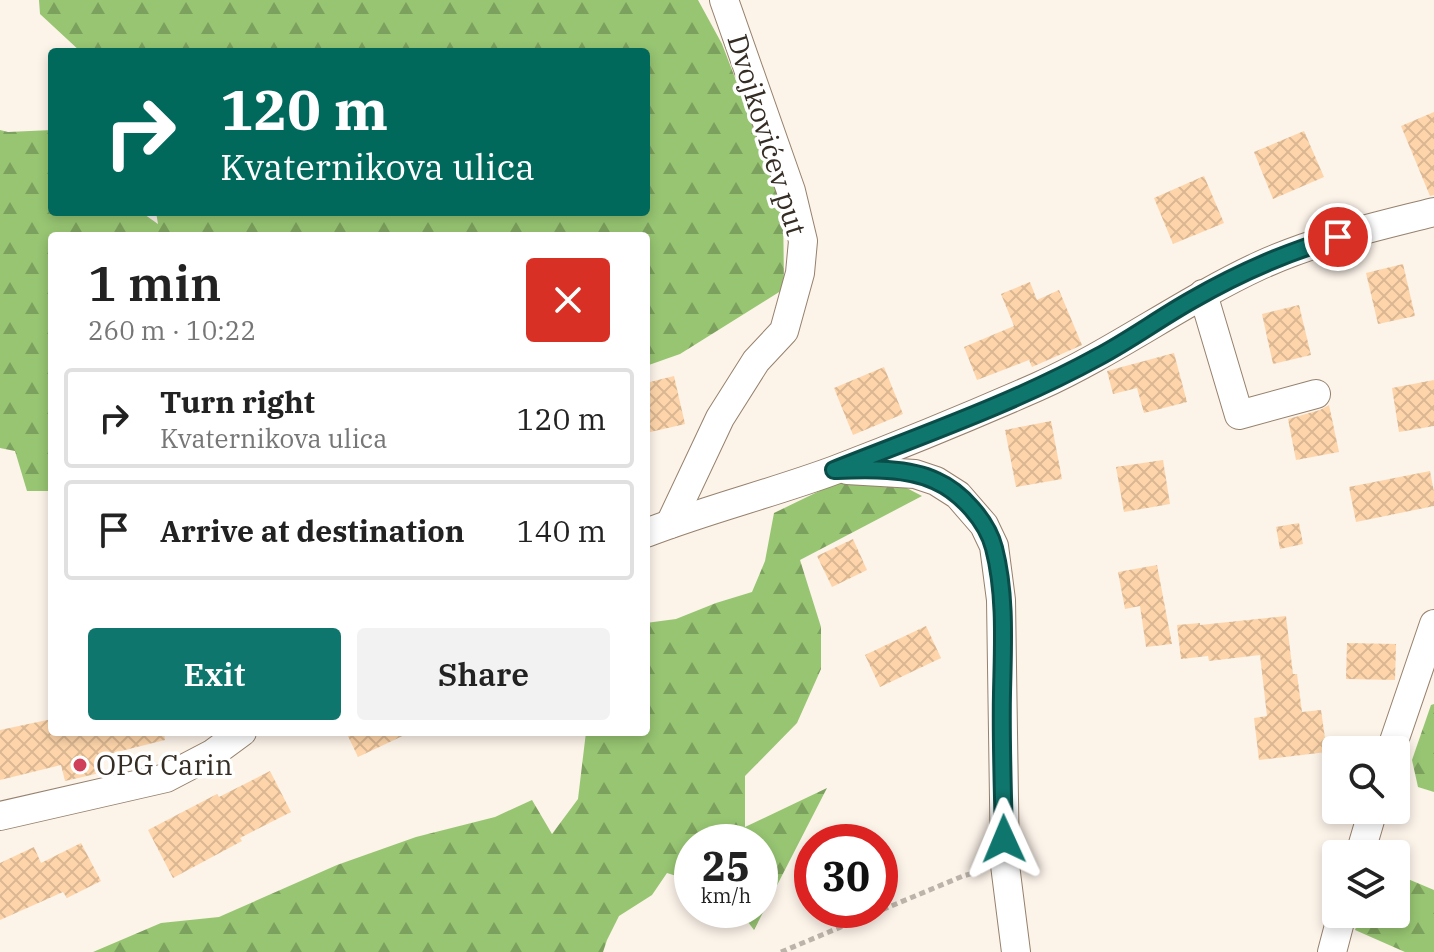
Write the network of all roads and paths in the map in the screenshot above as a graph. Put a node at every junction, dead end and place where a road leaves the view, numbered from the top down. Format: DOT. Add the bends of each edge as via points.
graph roads {
  1 [pos="724,0"];
  2 [pos="1434,212"];
  3 [pos="1203,294"];
  4 [pos="1316,394"];
  5 [pos="834,470"];
  6 [pos="658,529"];
  7 [pos="1434,624"];
  8 [pos="237,736"];
  9 [pos="1396,736"];
  10 [pos="0,816"];
  11 [pos="1005,865"];
  12 [pos="1338,928"];
  13 [pos="781,952"];
  14 [pos="1016,952"];
  15 [pos="1332,952"];
  1 -- 6 [label="street, Dvojkovićev put" via="791,191 803,241 800,273 784,331 756,361"];
  2 -- 3 [label="street" via="1313,244"];
  3 -- 4 [label="street" via="1239,415"];
  3 -- 5 [label="street" via="1040,385"];
  5 -- 6 [label="street"];
  5 -- 11 [label="street" via="915,474 936,481 958,495 994,546 1001,600"];
  7 -- 9 [label="street"];
  8 -- 10 [label="street" via="166,778"];
  11 -- 13 [label="path" via="963,876"];
  11 -- 14 [label="street"];
  12 -- 15 [label="street"];
}
